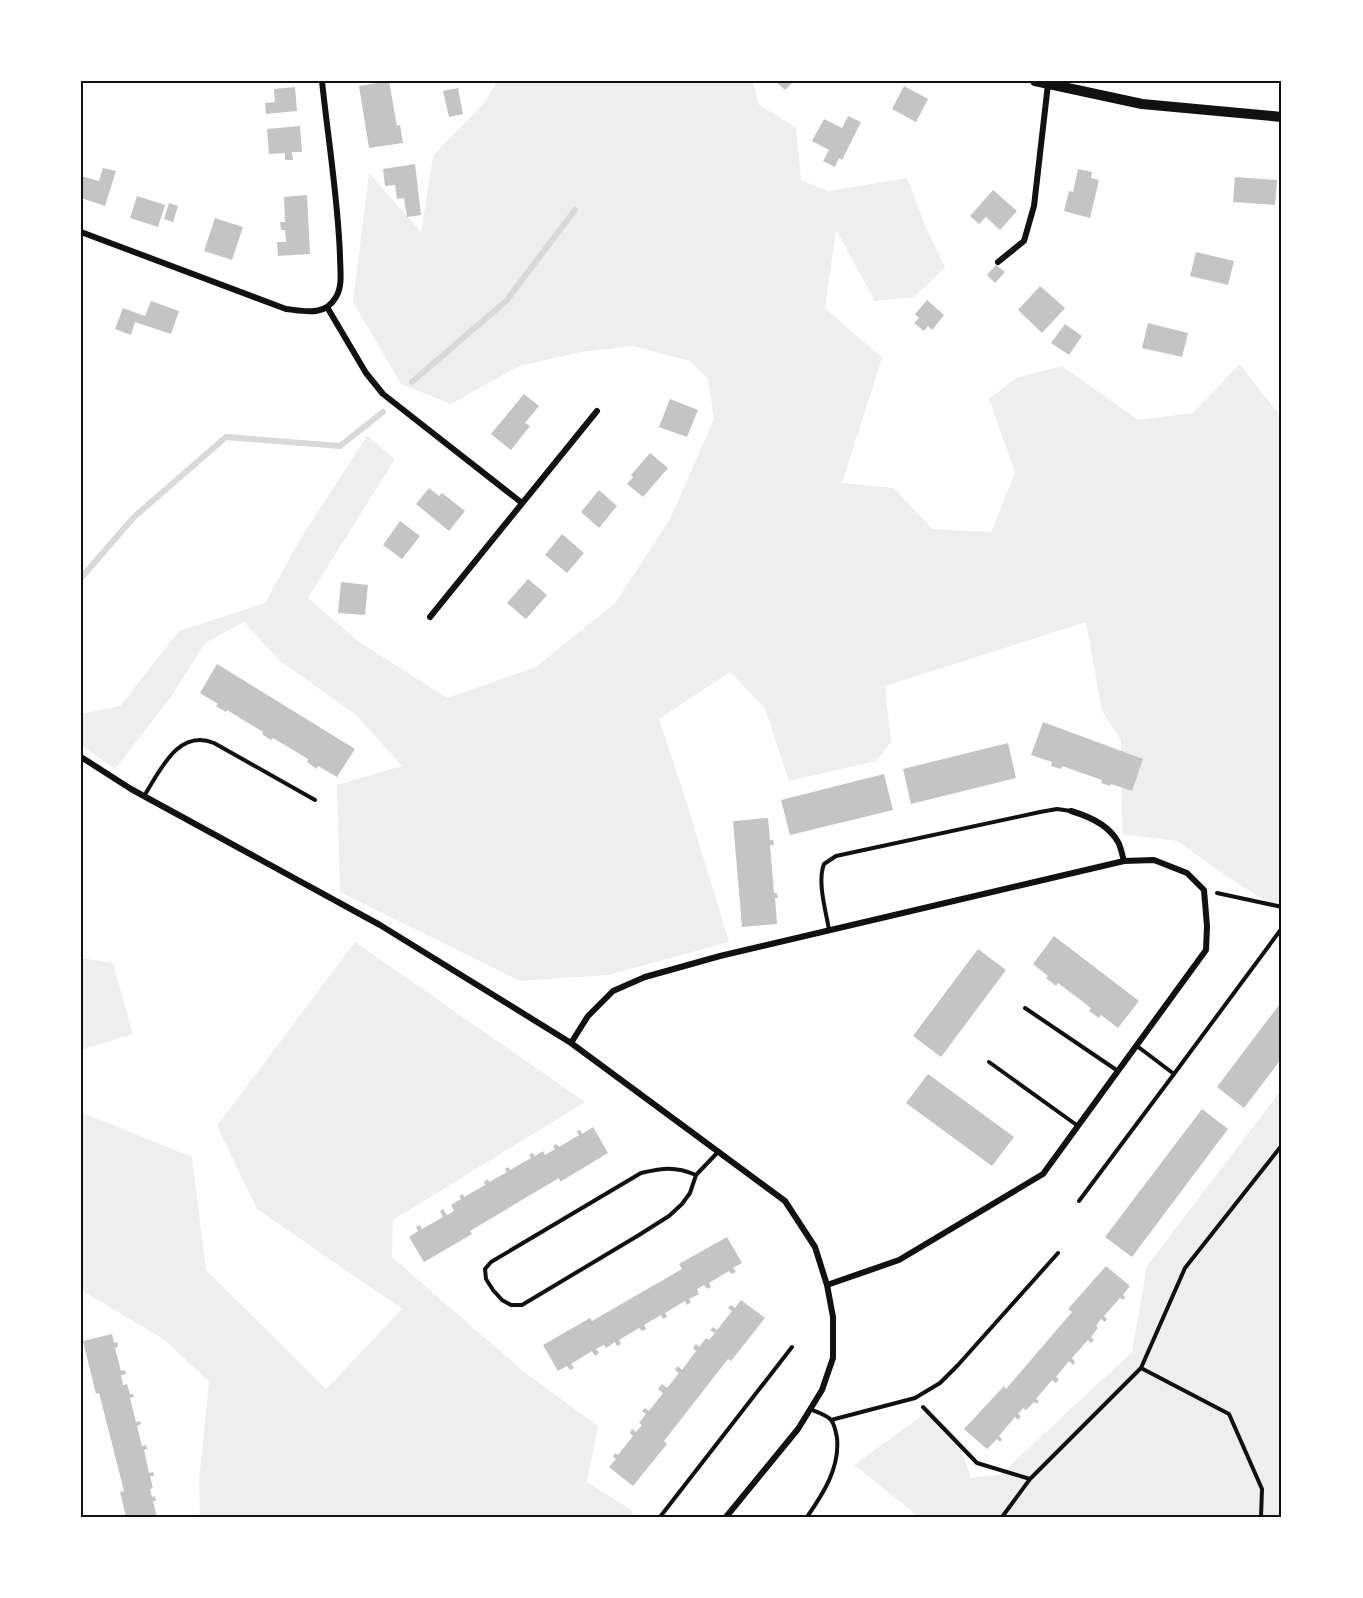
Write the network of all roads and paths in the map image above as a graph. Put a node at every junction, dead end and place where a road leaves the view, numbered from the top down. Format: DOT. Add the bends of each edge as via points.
graph roads {
  1 [pos="322,81"];
  2 [pos="1035,81"];
  3 [pos="1048,84"];
  4 [pos="1281,115"];
  5 [pos="81,232"];
  6 [pos="998,262"];
  7 [pos="327,307"];
  8 [pos="597,411"];
  9 [pos="522,503"];
  10 [pos="430,617"];
  11 [pos="81,757"];
  12 [pos="144,796"];
  13 [pos="315,800"];
  14 [pos="1071,811"];
  15 [pos="1124,861"];
  16 [pos="1204,890"];
  17 [pos="1282,907"];
  18 [pos="1282,928"];
  19 [pos="829,930"];
  20 [pos="1025,1008"];
  21 [pos="571,1043"];
  22 [pos="1137,1046"];
  23 [pos="989,1062"];
  24 [pos="1118,1072"];
  25 [pos="1174,1074"];
  26 [pos="1078,1126"];
  27 [pos="1282,1145"];
  28 [pos="718,1152"];
  29 [pos="696,1175"];
  30 [pos="1079,1201"];
  31 [pos="1058,1253"];
  32 [pos="827,1286"];
  33 [pos="792,1347"];
  34 [pos="1141,1368"];
  35 [pos="915,1398"];
  36 [pos="810,1409"];
  37 [pos="831,1420"];
  38 [pos="1030,1479"];
  39 [pos="660,1517"];
  40 [pos="726,1517"];
  41 [pos="807,1517"];
  42 [pos="1002,1517"];
  43 [pos="1261,1517"];
  1 -- 7 [label="street" via="341,277 337,297"];
  2 -- 3 [label="street"];
  3 -- 4 [label="street" via="1142,104"];
  3 -- 6 [label="street" via="1034,206 1024,241"];
  5 -- 7 [label="street" via="286,309 313,313"];
  7 -- 9 [label="street" via="383,394"];
  8 -- 9 [label="street"];
  9 -- 10 [label="street"];
  11 -- 12 [label="street"];
  12 -- 13 [label="lane" via="181,745 204,739"];
  12 -- 21 [label="street" via="380,925"];
  14 -- 15 [label="street" via="1110,830"];
  14 -- 19 [label="lane" via="1040,812 836,856 821,871"];
  15 -- 16 [label="street" via="1154,860 1188,873"];
  15 -- 19 [label="street"];
  16 -- 17 [label="path"];
  16 -- 22 [label="street" via="1206,950"];
  18 -- 25 [label="lane"];
  19 -- 21 [label="street" via="645,977 613,991 588,1016"];
  20 -- 24 [label="lane"];
  21 -- 28 [label="street"];
  22 -- 24 [label="street"];
  22 -- 25 [label="lane"];
  23 -- 26 [label="lane"];
  24 -- 26 [label="street"];
  25 -- 30 [label="lane"];
  26 -- 32 [label="street" via="1043,1174 899,1260"];
  27 -- 34 [label="path" via="1185,1268"];
  28 -- 29 [label="lane"];
  28 -- 32 [label="street" via="785,1201 815,1247"];
  29 -- 29 [label="lane" via="690,1193 669,1216 522,1305 502,1300 486,1279 485,1269 490,1262 641,1173 672,1168"];
  31 -- 35 [label="lane" via="958,1365 940,1383"];
  32 -- 36 [label="street" via="833,1317 833,1358 822,1390"];
  33 -- 39 [label="lane"];
  34 -- 38 [label="path"];
  34 -- 43 [label="path" via="1229,1414 1262,1489"];
  35 -- 37 [label="lane"];
  35 -- 38 [label="path" via="977,1463"];
  36 -- 37 [label="lane"];
  36 -- 40 [label="street"];
  37 -- 41 [label="lane" via="836,1430 834,1468"];
  38 -- 42 [label="path"];
}
